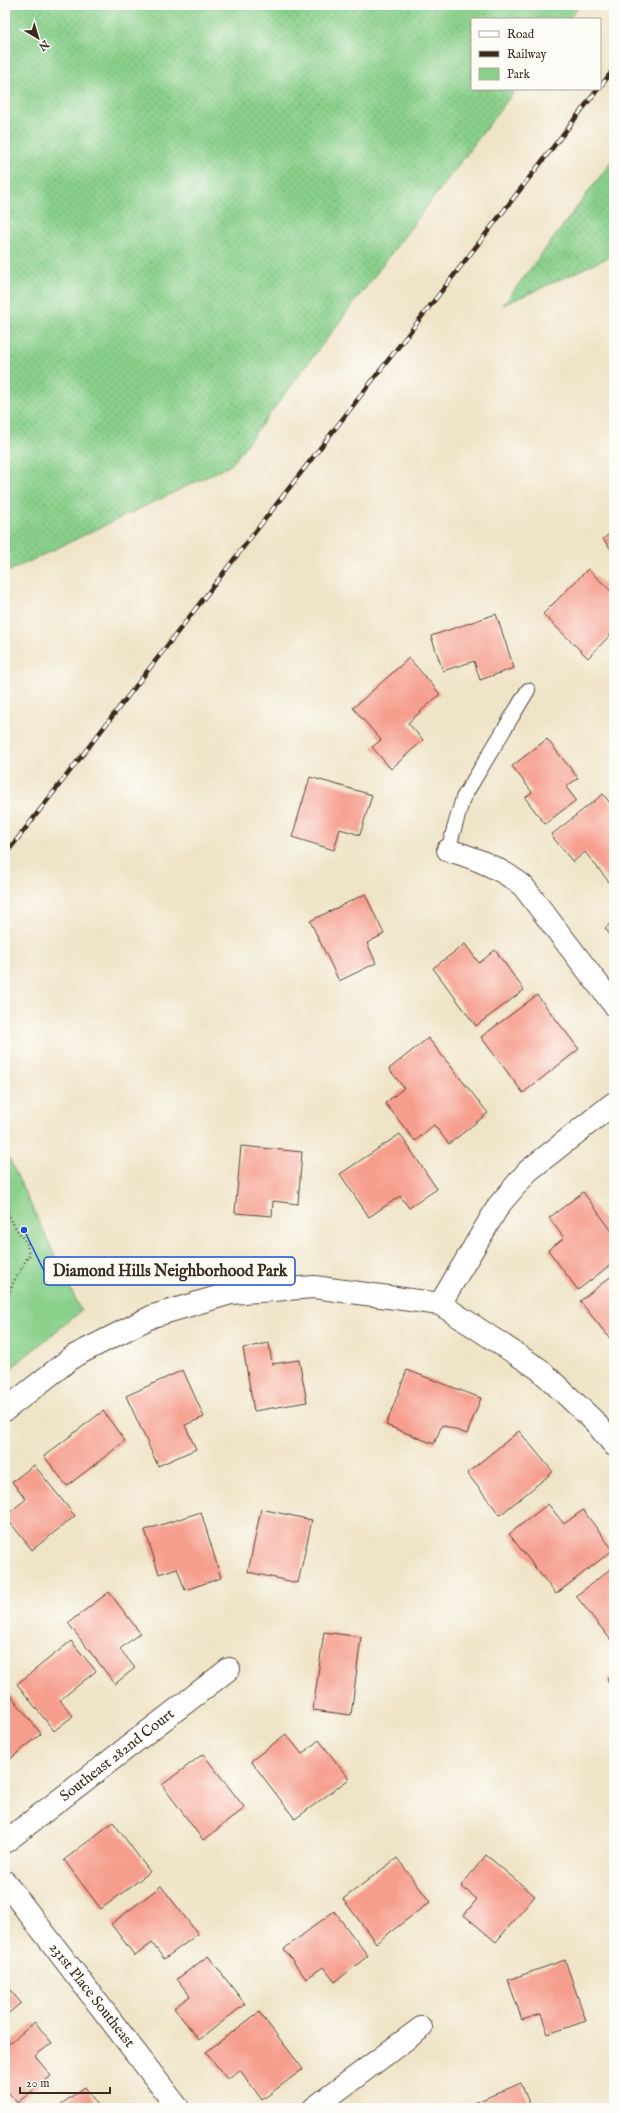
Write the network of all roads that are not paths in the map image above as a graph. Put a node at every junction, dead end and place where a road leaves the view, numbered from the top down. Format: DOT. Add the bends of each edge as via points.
graph roads {
  1 [pos="528,690"];
  2 [pos="448,850"];
  3 [pos="614,1005"];
  4 [pos="614,1103"];
  5 [pos="440,1304"];
  6 [pos="5,1410"];
  7 [pos="614,1445"];
  8 [pos="229,1669"];
  9 [pos="5,1842"];
  10 [pos="5,1882"];
  11 [pos="421,2028"];
  12 [pos="178,2108"];
  13 [pos="314,2108"];
  1 -- 2 [label="lane" via="463,798"];
  2 -- 3 [label="street" via="507,872 523,886"];
  4 -- 5 [label="street" via="528,1171 499,1205"];
  5 -- 6 [label="street" via="314,1287 231,1293 153,1316 74,1356"];
  5 -- 7 [label="street" via="539,1370 594,1421"];
  8 -- 9 [label="street, Southeast 282nd Court"];
  10 -- 12 [label="street, 231st Place Southeast"];
  11 -- 13 [label="street"];
}
